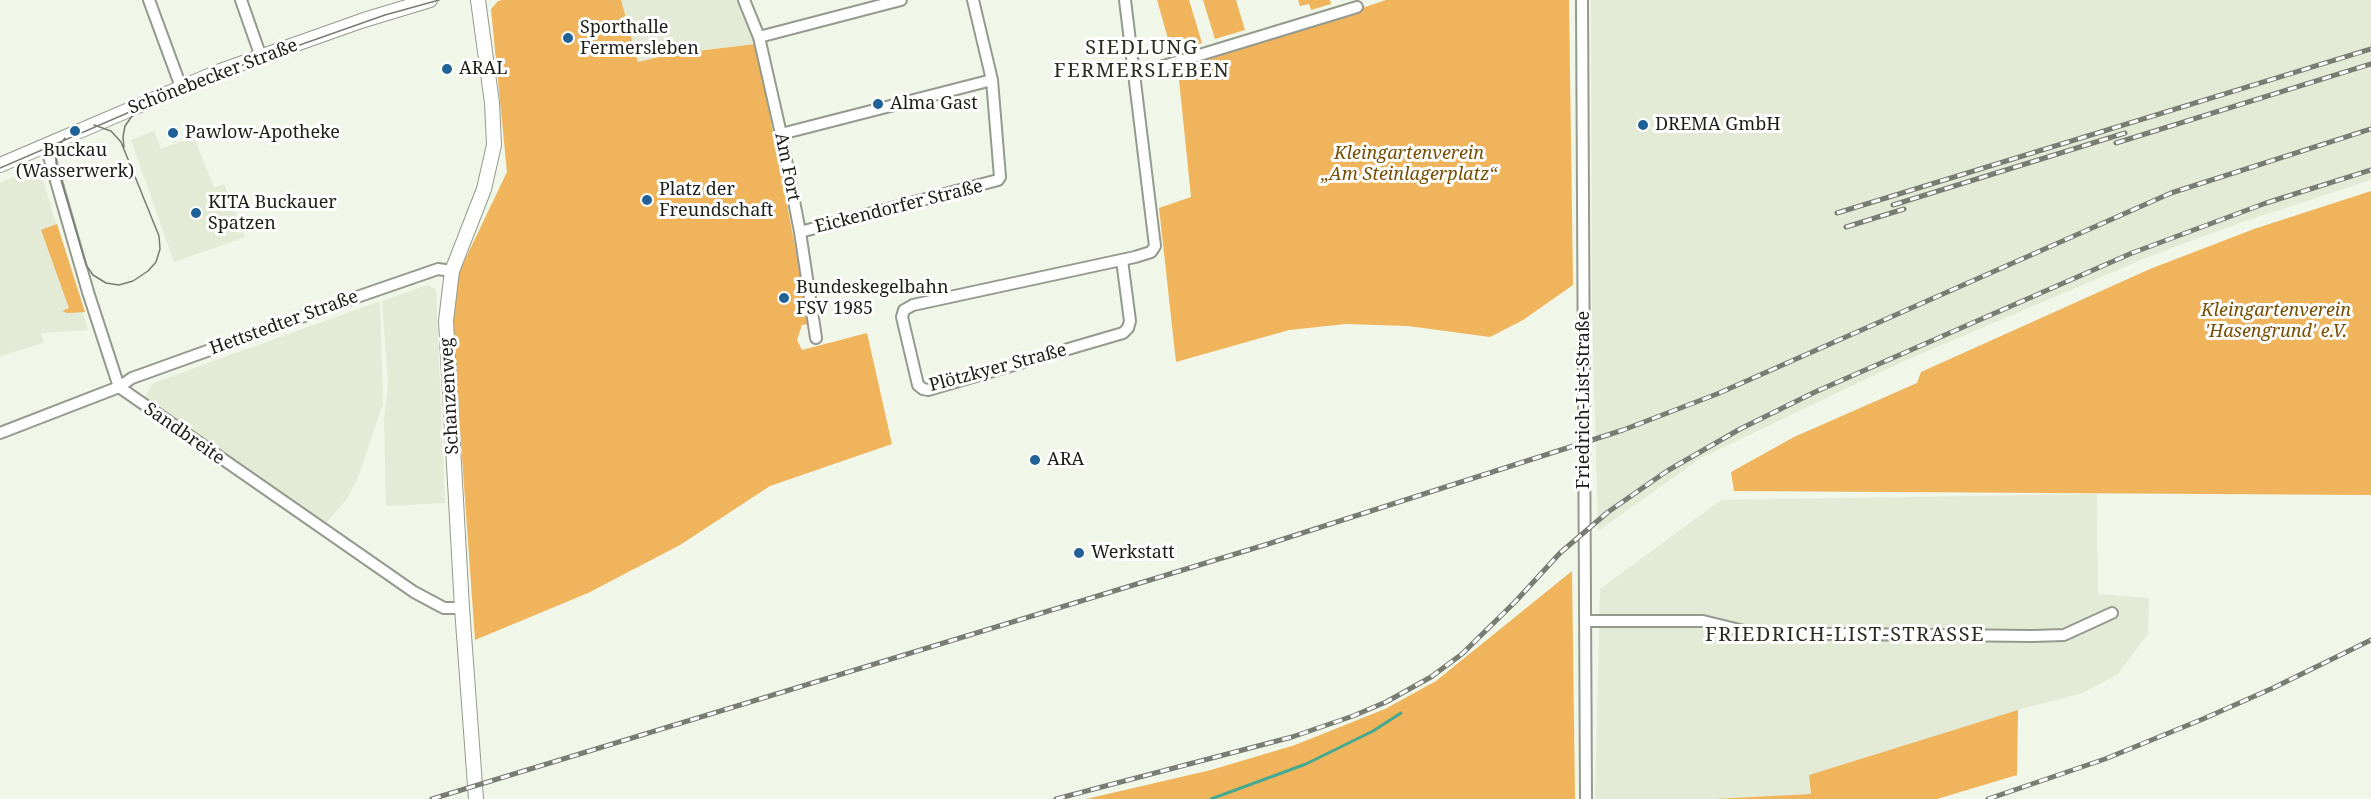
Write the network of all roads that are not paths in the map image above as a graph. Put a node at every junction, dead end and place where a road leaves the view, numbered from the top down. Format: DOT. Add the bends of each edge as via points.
graph roads {
  1 [pos="149,0"];
  2 [pos="241,0"];
  3 [pos="430,0"];
  4 [pos="478,0"];
  5 [pos="744,0"];
  6 [pos="902,0"];
  7 [pos="973,0"];
  8 [pos="1125,0"];
  9 [pos="1582,0"];
  10 [pos="1357,6"];
  11 [pos="759,37"];
  12 [pos="261,57"];
  13 [pos="1134,75"];
  14 [pos="992,80"];
  15 [pos="180,87"];
  16 [pos="781,134"];
  17 [pos="46,146"];
  18 [pos="0,165"];
  19 [pos="800,232"];
  20 [pos="1122,260"];
  21 [pos="452,271"];
  22 [pos="816,338"];
  23 [pos="119,387"];
  24 [pos="0,433"];
  25 [pos="462,608"];
  26 [pos="2112,613"];
  27 [pos="1585,621"];
  28 [pos="476,799"];
  29 [pos="1586,799"];
  1 -- 15 [label="street"];
  2 -- 12 [label="street"];
  3 -- 12 [label="main road, Schönebecker Straße"];
  4 -- 21 [label="main road, Schanzenweg" via="494,145 484,189"];
  5 -- 11 [label="street, Am Fort"];
  6 -- 11 [label="street"];
  7 -- 14 [label="street"];
  8 -- 13 [label="street"];
  9 -- 27 [label="street, Friedrich-List-Straße"];
  10 -- 13 [label="street"];
  11 -- 16 [label="street, Am Fort"];
  12 -- 15 [label="main road, Schönebecker Straße"];
  13 -- 20 [label="street, Plötzkyer Straße" via="1155,246 1151,252"];
  14 -- 16 [label="street"];
  14 -- 19 [label="street, Eickendorfer Straße" via="998,180"];
  15 -- 17 [label="main road, Schönebecker Straße"];
  16 -- 19 [label="street, Am Fort"];
  17 -- 18 [label="main road, Schönebecker Straße"];
  17 -- 23 [label="street"];
  19 -- 22 [label="street, Am Fort"];
  20 -- 20 [label="street, Plötzkyer Straße" via="904,310 902,316 918,385 928,390 1124,333 1130,321"];
  21 -- 23 [label="street, Hettstedter Straße" via="438,269 394,284 132,378"];
  21 -- 25 [label="main road, Schanzenweg" via="446,332"];
  23 -- 24 [label="street, Hettstedter Straße"];
  23 -- 25 [label="street, Sandbreite" via="414,592 444,608"];
  25 -- 28 [label="main road, Schanzenweg"];
  26 -- 27 [label="street" via="2064,634 2033,636 1756,633 1703,621"];
  27 -- 29 [label="street, Friedrich-List-Straße"];
}
